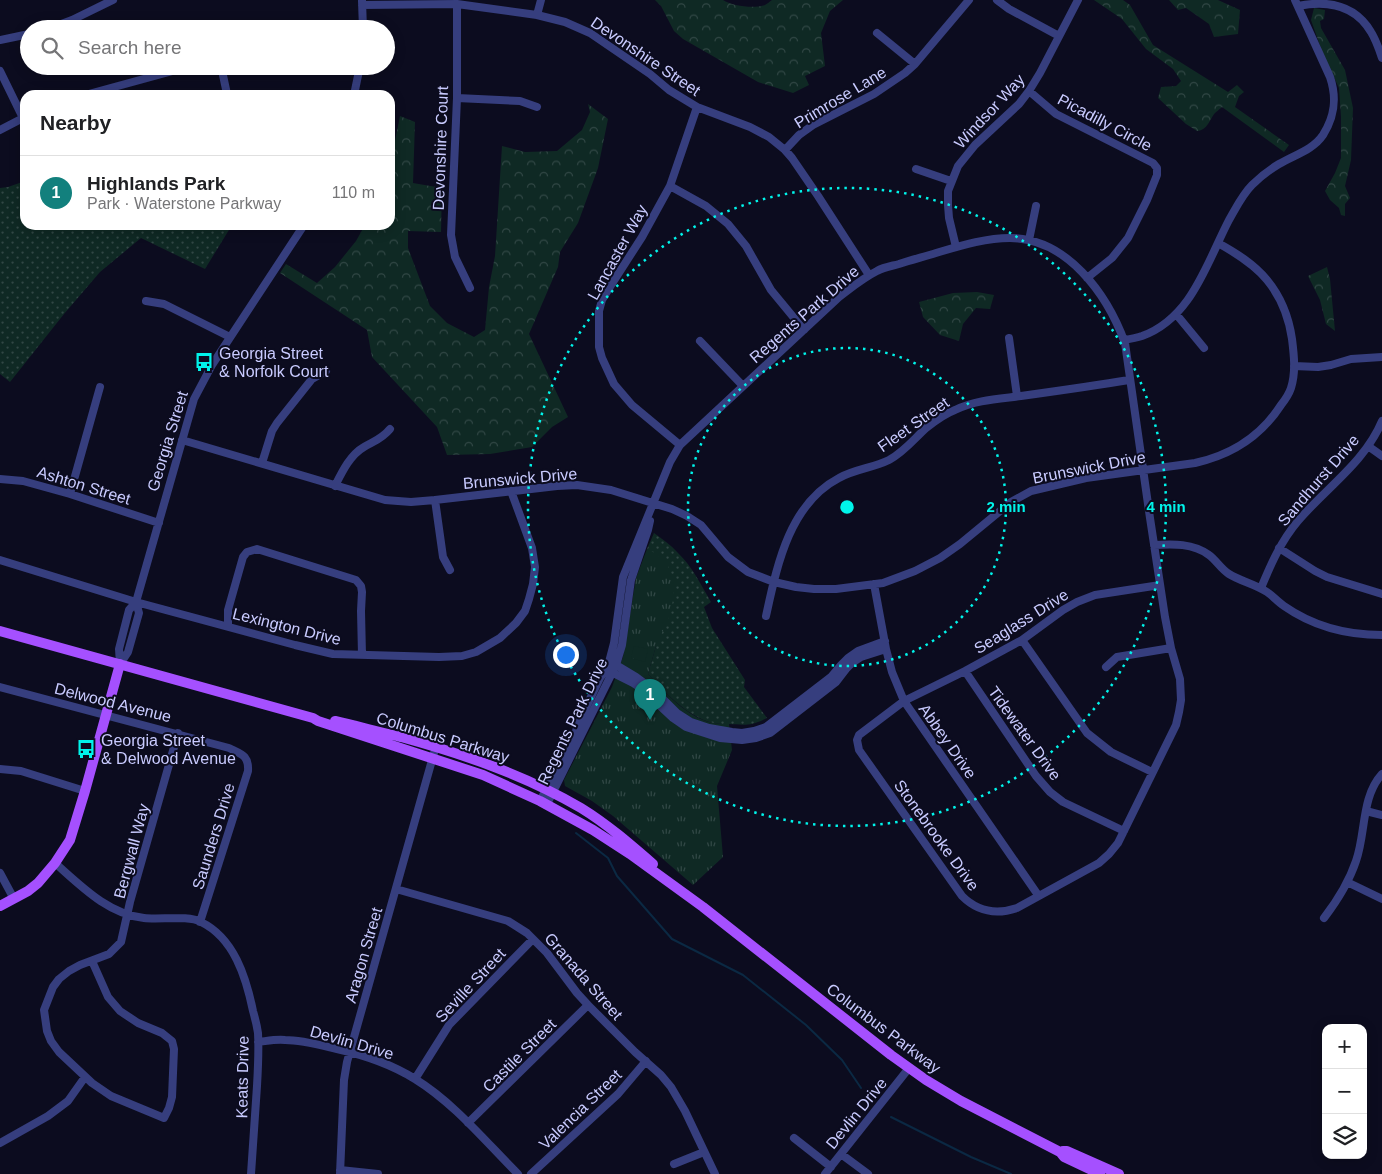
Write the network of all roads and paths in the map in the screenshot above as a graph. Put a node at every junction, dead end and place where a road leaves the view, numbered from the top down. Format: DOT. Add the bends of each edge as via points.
graph roads {
  1 [pos="114,0"];
  2 [pos="542,0"];
  3 [pos="969,0"];
  4 [pos="997,0"];
  5 [pos="1078,0"];
  6 [pos="362,2"];
  7 [pos="1296,3"];
  8 [pos="457,4"];
  9 [pos="537,14"];
  10 [pos="72,20"];
  11 [pos="363,20"];
  12 [pos="877,33"];
  13 [pos="20,36"];
  14 [pos="1059,36"];
  15 [pos="0,40"];
  16 [pos="1382,58"];
  17 [pos="914,64"];
  18 [pos="0,71"];
  19 [pos="158,75"];
  20 [pos="223,75"];
  21 [pos="358,75"];
  22 [pos="103,90"];
  23 [pos="226,90"];
  24 [pos="355,90"];
  25 [pos="1029,91"];
  26 [pos="456,98"];
  27 [pos="537,107"];
  28 [pos="697,107"];
  29 [pos="20,110"];
  30 [pos="20,120"];
  31 [pos="0,130"];
  32 [pos="785,150"];
  33 [pos="916,169"];
  34 [pos="952,181"];
  35 [pos="670,186"];
  36 [pos="1036,206"];
  37 [pos="301,230"];
  38 [pos="1029,240"];
  39 [pos="1218,243"];
  40 [pos="956,248"];
  41 [pos="869,275"];
  42 [pos="1087,278"];
  43 [pos="470,288"];
  44 [pos="146,301"];
  45 [pos="1176,314"];
  46 [pos="804,330"];
  47 [pos="230,337"];
  48 [pos="1009,338"];
  49 [pos="1124,340"];
  50 [pos="700,341"];
  51 [pos="1204,348"];
  52 [pos="1382,357"];
  53 [pos="1294,366"];
  54 [pos="326,372"];
  55 [pos="1129,380"];
  56 [pos="100,386"];
  57 [pos="742,386"];
  58 [pos="1017,396"];
  59 [pos="1382,421"];
  60 [pos="390,429"];
  61 [pos="182,440"];
  62 [pos="680,445"];
  63 [pos="1368,446"];
  64 [pos="1382,456"];
  65 [pos="262,463"];
  66 [pos="1143,470"];
  67 [pos="0,479"];
  68 [pos="336,486"];
  69 [pos="511,491"];
  70 [pos="70,494"];
  71 [pos="435,500"];
  72 [pos="654,504"];
  73 [pos="159,523"];
  74 [pos="1154,545"];
  75 [pos="1279,548"];
  76 [pos="0,560"];
  77 [pos="450,570"];
  78 [pos="774,582"];
  79 [pos="874,584"];
  80 [pos="1160,585"];
  81 [pos="1261,588"];
  82 [pos="1382,594"];
  83 [pos="136,602"];
  84 [pos="766,616"];
  85 [pos="228,626"];
  86 [pos="0,632"];
  87 [pos="1382,635"];
  88 [pos="1022,640"];
  89 [pos="885,645"];
  90 [pos="1171,648"];
  91 [pos="362,655"];
  92 [pos="120,664"];
  93 [pos="1106,666"];
  94 [pos="612,668"];
  95 [pos="965,671"];
  96 [pos="0,687"];
  97 [pos="904,701"];
  98 [pos="105,715"];
  99 [pos="313,718"];
  100 [pos="178,733"];
  101 [pos="436,747"];
  102 [pos="246,758"];
  103 [pos="433,758"];
  104 [pos="0,769"];
  105 [pos="1152,772"];
  106 [pos="1382,774"];
  107 [pos="85,791"];
  108 [pos="549,792"];
  109 [pos="543,803"];
  110 [pos="1366,811"];
  111 [pos="1382,815"];
  112 [pos="1124,831"];
  113 [pos="55,863"];
  114 [pos="0,873"];
  115 [pos="1347,882"];
  116 [pos="396,889"];
  117 [pos="1038,896"];
  118 [pos="14,899"];
  119 [pos="1382,899"];
  120 [pos="0,906"];
  121 [pos="703,907"];
  122 [pos="128,914"];
  123 [pos="1324,918"];
  124 [pos="200,922"];
  125 [pos="533,939"];
  126 [pos="92,961"];
  127 [pos="588,1006"];
  128 [pos="258,1042"];
  129 [pos="350,1052"];
  130 [pos="646,1061"];
  131 [pos="909,1068"];
  132 [pos="85,1077"];
  133 [pos="415,1079"];
  134 [pos="468,1123"];
  135 [pos="794,1138"];
  136 [pos="0,1143"];
  137 [pos="704,1152"];
  138 [pos="1060,1152"];
  139 [pos="841,1154"];
  140 [pos="674,1164"];
  141 [pos="831,1167"];
  142 [pos="340,1172"];
  143 [pos="251,1174"];
  144 [pos="378,1174"];
  145 [pos="518,1174"];
  146 [pos="531,1174"];
  147 [pos="715,1174"];
  148 [pos="825,1174"];
  149 [pos="868,1174"];
  150 [pos="1100,1174"];
  151 [pos="1119,1174"];
  1 -- 10 [label="street"];
  2 -- 9 [label="street"];
  3 -- 17 [label="street, Primrose Lane"];
  4 -- 14 [label="street"];
  5 -- 14 [label="street, Windsor Way"];
  6 -- 8 [label="street, Devonshire Street"];
  6 -- 11 [label="street"];
  7 -- 16 [label="street" via="1324,0 1348,7 1373,34"];
  7 -- 39 [label="street" via="1334,90 1331,121 1322,137 1310,148 1270,169 1252,186"];
  8 -- 9 [label="street, Devonshire Street"];
  8 -- 26 [label="street, Devonshire Court"];
  9 -- 28 [label="street, Devonshire Street" via="590,33"];
  12 -- 17 [label="street"];
  13 -- 15 [label="street"];
  14 -- 25 [label="street, Windsor Way"];
  17 -- 32 [label="street, Primrose Lane" via="874,94 813,125"];
  18 -- 29 [label="street"];
  19 -- 22 [label="street"];
  20 -- 23 [label="street"];
  21 -- 24 [label="street"];
  25 -- 34 [label="street, Windsor Way" via="974,145 958,166"];
  25 -- 42 [label="street, Picadilly Circle" via="1056,114 1153,163 1157,168 1158,175 1128,238 1112,258"];
  26 -- 27 [label="street" via="520,101"];
  26 -- 43 [label="street, Devonshire Court" via="451,235 455,257"];
  28 -- 32 [label="street, Devonshire Street" via="750,127"];
  28 -- 35 [label="street, Lancaster Way"];
  30 -- 31 [label="street"];
  32 -- 41 [label="street, Devonshire Street"];
  33 -- 34 [label="street"];
  34 -- 40 [label="street, Windsor Way" via="948,205"];
  35 -- 46 [label="street" via="706,206 728,224 746,246 771,290"];
  35 -- 62 [label="street, Lancaster Way" via="602,300 599,329 602,358 614,384 632,405"];
  36 -- 38 [label="street"];
  37 -- 47 [label="street, Georgia Street"];
  38 -- 40 [label="street, Regents Park Drive" via="993,239"];
  38 -- 42 [label="street, Regents Park Drive" via="1052,249"];
  39 -- 45 [label="street" via="1195,290"];
  39 -- 53 [label="street, Brunswick Drive" via="1253,266 1277,294 1290,324"];
  40 -- 41 [label="street, Regents Park Drive"];
  41 -- 46 [label="street, Regents Park Drive" via="839,297"];
  42 -- 49 [label="street, Regents Park Drive" via="1107,304"];
  44 -- 47 [label="street" via="164,304"];
  45 -- 49 [label="street" via="1142,336"];
  45 -- 51 [label="street"];
  46 -- 57 [label="street, Regents Park Drive"];
  47 -- 61 [label="street, Georgia Street" via="194,398"];
  48 -- 58 [label="street"];
  49 -- 55 [label="street, Regents Park Drive"];
  50 -- 57 [label="street"];
  52 -- 53 [label="street" via="1351,358 1318,367"];
  53 -- 66 [label="street, Brunswick Drive" via="1290,389 1274,417 1240,446 1209,460"];
  54 -- 65 [label="street" via="312,379 277,423"];
  55 -- 58 [label="street, Fleet Street"];
  55 -- 66 [label="street, Regents Park Drive"];
  56 -- 70 [label="street"];
  57 -- 62 [label="street, Regents Park Drive"];
  58 -- 78 [label="street, Fleet Street" via="982,400 956,409 926,428 889,460 854,471 825,486 803,508 795,522"];
  59 -- 63 [label="street, Sandhurst Drive"];
  60 -- 68 [label="street" via="385,436 355,453"];
  61 -- 65 [label="street, Brunswick Drive"];
  61 -- 73 [label="street, Georgia Street"];
  62 -- 72 [label="street, Regents Park Drive"];
  63 -- 64 [label="street"];
  63 -- 75 [label="street, Sandhurst Drive" via="1298,520"];
  65 -- 68 [label="street, Brunswick Drive"];
  66 -- 74 [label="street, Regents Park Drive"];
  66 -- 79 [label="street, Brunswick Drive" via="1086,478 1031,491 1011,502 940,558 915,571"];
  67 -- 70 [label="street, Ashton Street" via="23,481"];
  68 -- 71 [label="street, Brunswick Drive" via="385,500"];
  69 -- 71 [label="street, Brunswick Drive"];
  69 -- 72 [label="street, Brunswick Drive" via="577,485 611,490"];
  69 -- 91 [label="street, Lexington Drive" via="532,548 535,567 525,611 516,623 500,638 462,656"];
  70 -- 73 [label="street, Ashton Street"];
  71 -- 77 [label="street" via="443,557"];
  72 -- 78 [label="street, Brunswick Drive" via="694,520 736,564"];
  72 -- 94 [label="street, Regents Park Drive" via="623,577"];
  73 -- 83 [label="street, Georgia Street"];
  74 -- 80 [label="street, Stonebrooke Drive"];
  74 -- 81 [label="street" via="1184,545 1197,549 1210,556 1226,572"];
  75 -- 81 [label="street, Sandhurst Drive"];
  75 -- 82 [label="street" via="1326,576"];
  76 -- 83 [label="street, Lexington Drive"];
  78 -- 79 [label="street, Brunswick Drive" via="814,589"];
  78 -- 84 [label="street, Fleet Street"];
  79 -- 89 [label="street, Abbey Drive"];
  80 -- 88 [label="street, Seaglass Drive" via="1095,595 1077,602"];
  80 -- 90 [label="street, Stonebrooke Drive"];
  81 -- 87 [label="street" via="1283,606 1318,625 1337,631"];
  83 -- 85 [label="street, Lexington Drive"];
  83 -- 92 [label="street, Georgia Street" via="130,610 118,649"];
  85 -- 91 [label="street, Lexington Drive" via="333,654"];
  85 -- 91 [label="street" via="228,610 243,557 247,552 258,549 356,580 362,592"];
  86 -- 92 [label="main road, Columbus Parkway"];
  88 -- 95 [label="street, Seaglass Drive"];
  88 -- 105 [label="street" via="1087,733 1111,752"];
  89 -- 94 [label="street" via="858,651 831,677 766,727 742,733 691,722 646,683"];
  89 -- 97 [label="street, Abbey Drive"];
  90 -- 93 [label="street" via="1117,657"];
  90 -- 105 [label="street, Stonebrooke Drive" via="1180,679 1181,700 1176,725"];
  92 -- 98 [label="main road, Georgia Street"];
  92 -- 99 [label="main road, Columbus Parkway"];
  94 -- 108 [label="street, Regents Park Drive"];
  95 -- 97 [label="street, Seaglass Drive"];
  95 -- 112 [label="street, Tidewater Drive" via="1050,792 1063,802"];
  96 -- 98 [label="street, Delwood Avenue"];
  97 -- 117 [label="street, Abbey Drive"];
  97 -- 117 [label="street, Stonebrooke Drive" via="859,735 859,750 966,901 980,909 999,912 1017,908"];
  98 -- 100 [label="street, Delwood Avenue"];
  98 -- 107 [label="main road, Georgia Street"];
  99 -- 101 [label="main road, Columbus Parkway"];
  99 -- 103 [label="main road, Columbus Parkway"];
  100 -- 102 [label="street, Delwood Avenue" via="229,748"];
  100 -- 122 [label="street, Bergwall Way"];
  101 -- 103 [label="street, Aragon Street"];
  101 -- 108 [label="main road, Columbus Parkway" via="518,776"];
  102 -- 124 [label="street, Saunders Drive" via="248,771"];
  103 -- 109 [label="main road, Columbus Parkway" via="483,775"];
  103 -- 116 [label="street, Aragon Street"];
  104 -- 107 [label="street" via="21,771"];
  105 -- 112 [label="street, Stonebrooke Drive"];
  106 -- 110 [label="street" via="1370,793"];
  107 -- 113 [label="main road, Georgia Street" via="70,840"];
  108 -- 109 [label="street, Regents Park Drive"];
  108 -- 121 [label="main road, Columbus Parkway" via="613,830"];
  109 -- 121 [label="main road, Columbus Parkway" via="593,830"];
  110 -- 111 [label="street"];
  110 -- 115 [label="street" via="1356,862"];
  112 -- 117 [label="street, Stonebrooke Drive" via="1118,843 1099,863"];
  113 -- 118 [label="main road, Georgia Street" via="38,883"];
  113 -- 122 [label="street, Keats Drive" via="91,895"];
  114 -- 118 [label="street"];
  115 -- 119 [label="street"];
  115 -- 123 [label="street"];
  116 -- 125 [label="street, Granada Street" via="508,921"];
  116 -- 129 [label="street, Aragon Street"];
  118 -- 120 [label="main road, Georgia Street"];
  121 -- 131 [label="main road, Columbus Parkway"];
  122 -- 124 [label="street, Keats Drive"];
  122 -- 126 [label="street, Bergwall Way" via="121,942 109,954"];
  124 -- 128 [label="street, Keats Drive" via="219,934 236,957 250,996"];
  125 -- 127 [label="street, Granada Street"];
  125 -- 133 [label="street, Seville Street" via="449,1025"];
  126 -- 132 [label="street, Bergwall Way" via="68,971 59,979 44,1010 51,1041"];
  126 -- 132 [label="street, Bergwall Way" via="108,997 120,1010 172,1040 170,1108 164,1118 111,1096"];
  127 -- 130 [label="street, Granada Street"];
  127 -- 134 [label="street, Castile Street"];
  128 -- 129 [label="street, Devlin Drive" via="301,1041"];
  128 -- 143 [label="street, Keats Drive"];
  129 -- 133 [label="street, Devlin Drive"];
  129 -- 142 [label="street, Aragon Street" via="344,1080"];
  130 -- 137 [label="street, Granada Street" via="671,1087"];
  130 -- 146 [label="street, Valencia Street" via="618,1094"];
  131 -- 138 [label="main road, Columbus Parkway" via="961,1101"];
  131 -- 139 [label="street, Devlin Drive"];
  132 -- 136 [label="street" via="68,1101"];
  133 -- 134 [label="street, Devlin Drive"];
  134 -- 145 [label="street, Devlin Drive"];
  135 -- 141 [label="street"];
  137 -- 140 [label="street"];
  137 -- 147 [label="street, Granada Street"];
  138 -- 150 [label="main road, Columbus Parkway"];
  138 -- 151 [label="main road, Columbus Parkway" via="1067,1151"];
  139 -- 141 [label="street, Devlin Drive"];
  139 -- 149 [label="street"];
  141 -- 148 [label="street, Devlin Drive"];
  142 -- 144 [label="street"];
}
